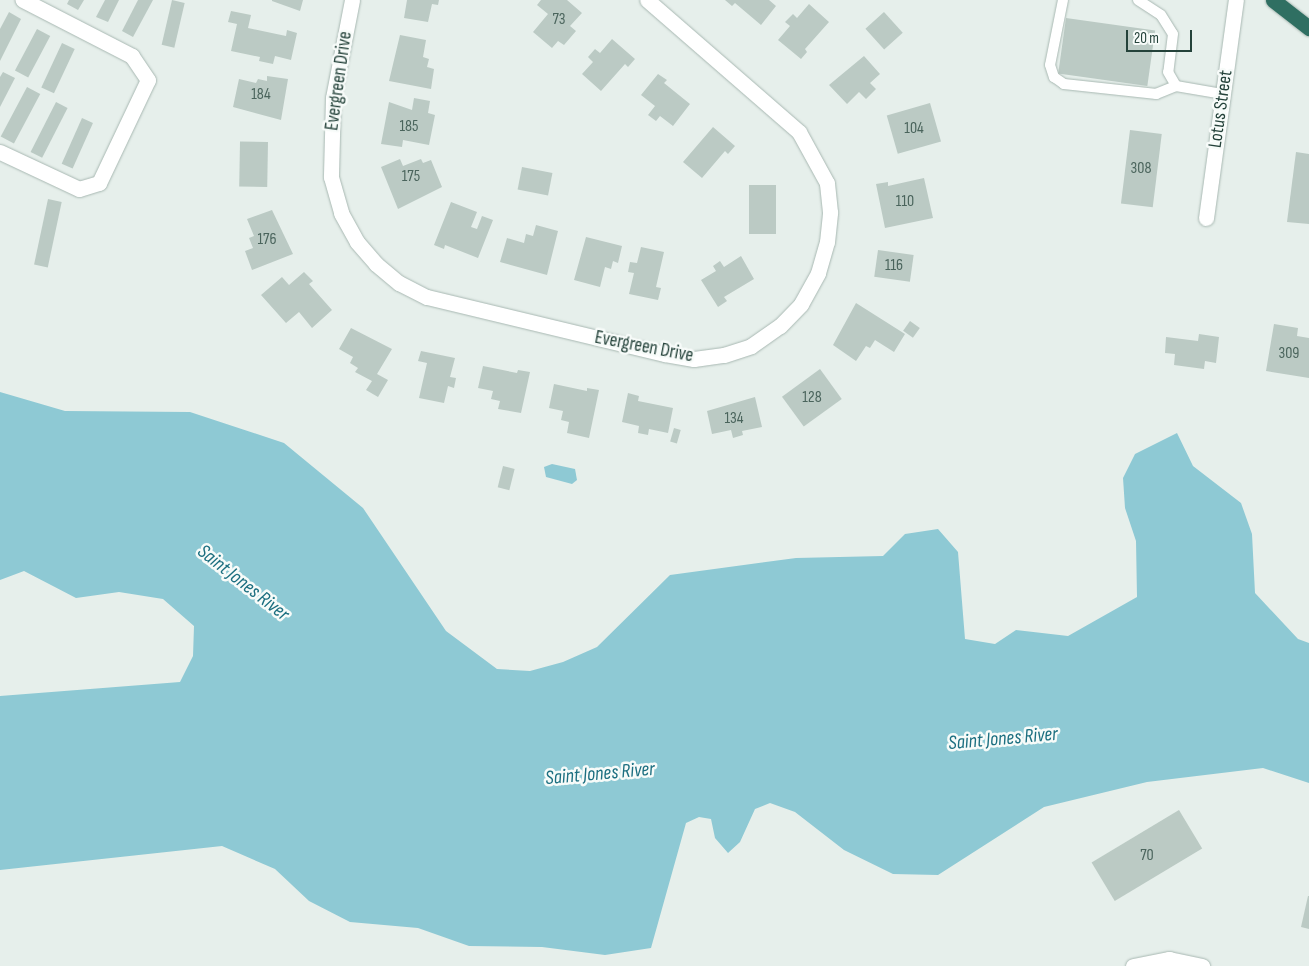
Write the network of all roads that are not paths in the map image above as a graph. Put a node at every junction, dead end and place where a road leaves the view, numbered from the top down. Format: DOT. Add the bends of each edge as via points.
graph roads {
  1 [pos="23,0"];
  2 [pos="352,0"];
  3 [pos="646,0"];
  4 [pos="1063,0"];
  5 [pos="1138,0"];
  6 [pos="1236,0"];
  7 [pos="1273,0"];
  8 [pos="1309,28"];
  9 [pos="1176,86"];
  10 [pos="1223,94"];
  11 [pos="0,152"];
  12 [pos="1206,218"];
  13 [pos="1192,965"];
  14 [pos="1133,966"];
  1 -- 11 [label="street" via="132,56 148,80 99,183 79,189"];
  2 -- 3 [label="street, Evergreen Drive" via="333,98 331,177 341,213 357,242 376,264 399,283 427,297 665,354 694,359 724,355 752,346 780,326 801,304 818,273 827,242 830,212 826,183 799,132"];
  4 -- 9 [label="lane" via="1050,65 1054,77 1064,84 1156,94"];
  5 -- 9 [label="lane" via="1161,15 1173,34 1168,72"];
  6 -- 10 [label="street, Lotus Street"];
  7 -- 8 [label="highway"];
  9 -- 10 [label="lane"];
  10 -- 12 [label="street, Lotus Street"];
  13 -- 14 [label="street" via="1169,959"];
}
